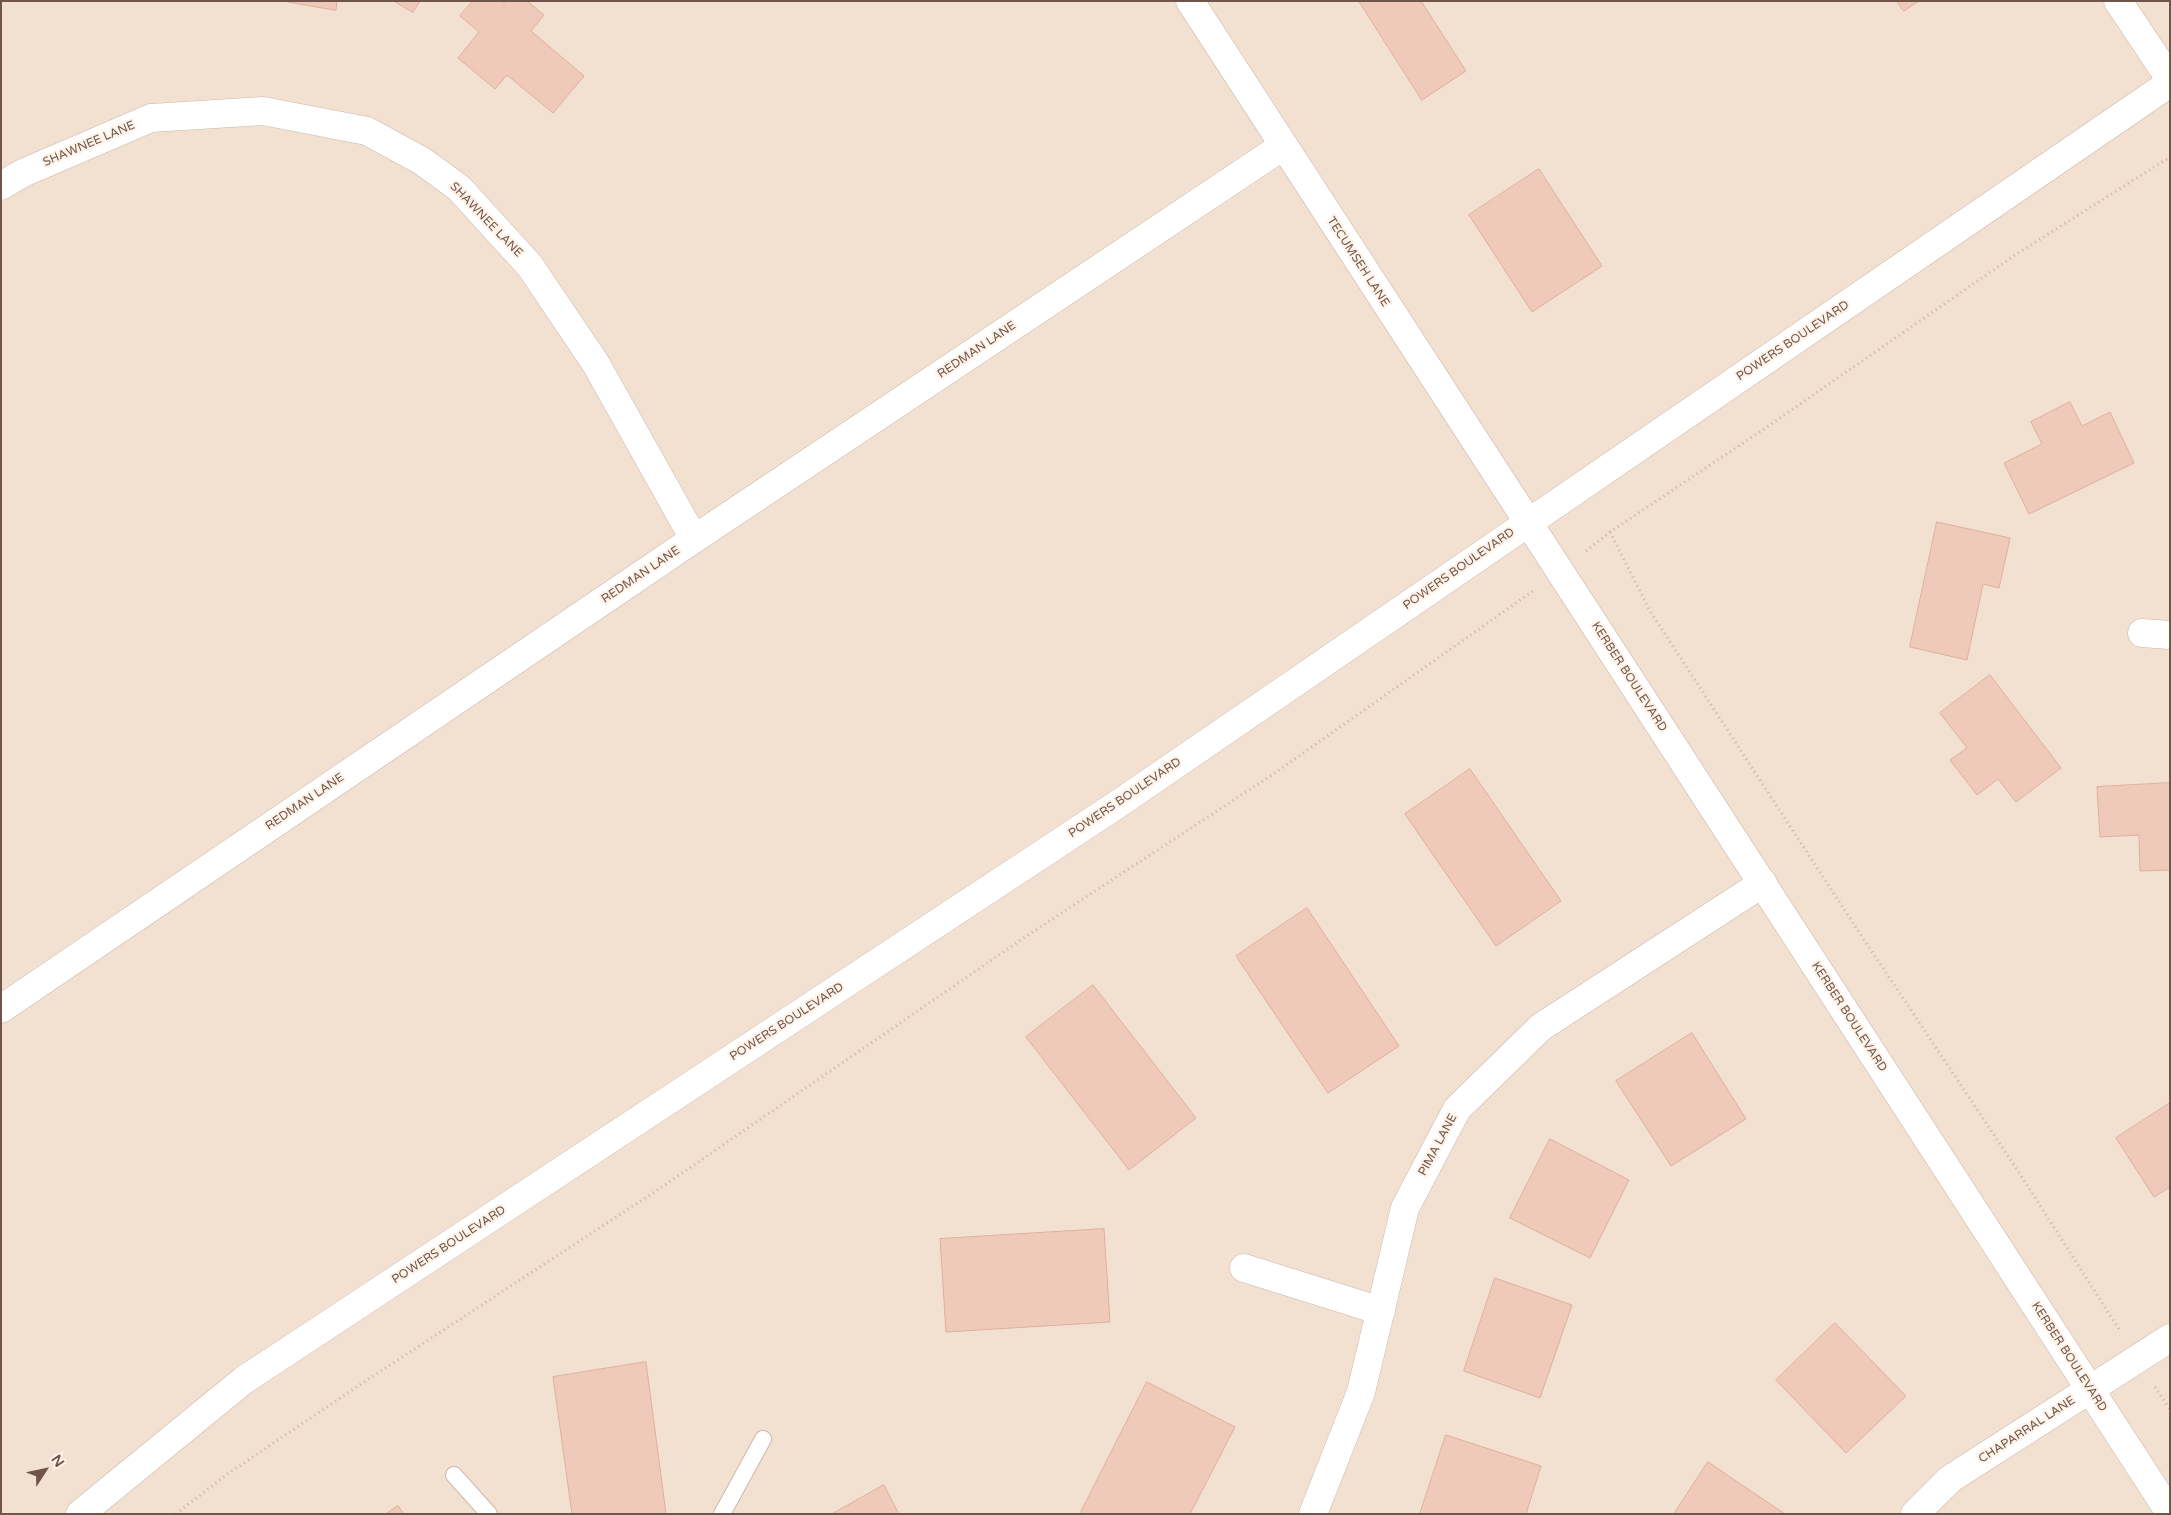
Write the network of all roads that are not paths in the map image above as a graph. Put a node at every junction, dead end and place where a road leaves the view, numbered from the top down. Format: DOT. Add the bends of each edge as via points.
graph roads {
  1 [pos="1190,1"];
  2 [pos="2118,1"];
  3 [pos="2170,81"];
  4 [pos="1283,146"];
  5 [pos="1,186"];
  6 [pos="1528,522"];
  7 [pos="694,538"];
  8 [pos="2142,633"];
  9 [pos="2170,635"];
  10 [pos="1762,883"];
  11 [pos="1,1009"];
  12 [pos="1244,1268"];
  13 [pos="1381,1311"];
  14 [pos="2170,1338"];
  15 [pos="2090,1389"];
  16 [pos="762,1439"];
  17 [pos="454,1475"];
  18 [pos="2170,1513"];
  19 [pos="80,1514"];
  20 [pos="489,1514"];
  21 [pos="722,1514"];
  22 [pos="1313,1514"];
  23 [pos="1916,1514"];
  1 -- 4 [label="street, TECUMSEH LANE"];
  2 -- 3 [label="street"];
  3 -- 6 [label="street, POWERS BOULEVARD"];
  4 -- 6 [label="street, TECUMSEH LANE"];
  4 -- 7 [label="street, REDMAN LANE"];
  5 -- 7 [label="street, SHAWNEE LANE" via="23,173 151,118 262,111 367,130 422,161 458,188 530,266 596,364"];
  6 -- 10 [label="street, KERBER BOULEVARD"];
  6 -- 19 [label="street, POWERS BOULEVARD" via="1118,804 244,1380"];
  7 -- 11 [label="street, REDMAN LANE"];
  8 -- 9 [label="street"];
  10 -- 13 [label="street, PIMA LANE" via="1541,1027 1457,1109 1405,1208"];
  10 -- 15 [label="street, KERBER BOULEVARD"];
  12 -- 13 [label="street"];
  13 -- 22 [label="street, PIMA LANE" via="1361,1392"];
  14 -- 15 [label="street, CHAPARRAL LANE"];
  15 -- 18 [label="street, KERBER BOULEVARD"];
  15 -- 23 [label="street, CHAPARRAL LANE" via="1950,1479"];
  16 -- 21 [label="lane"];
  17 -- 20 [label="lane"];
}
